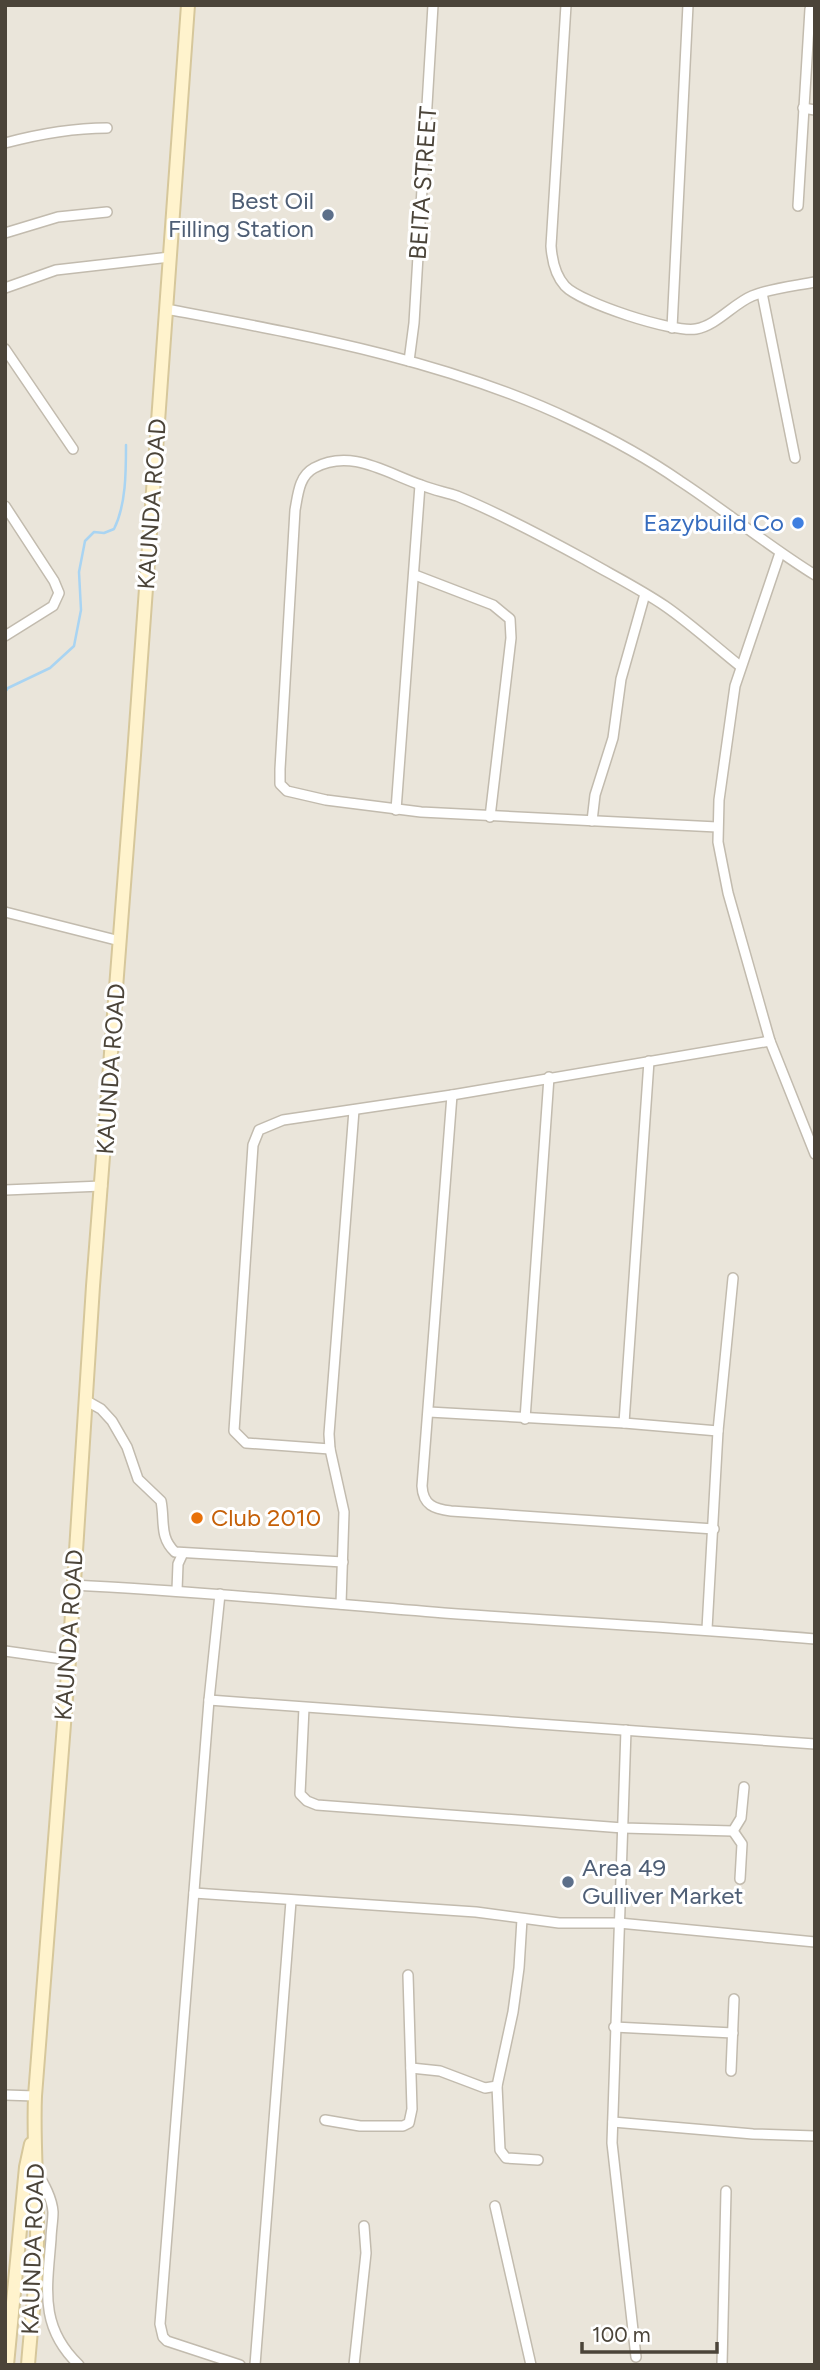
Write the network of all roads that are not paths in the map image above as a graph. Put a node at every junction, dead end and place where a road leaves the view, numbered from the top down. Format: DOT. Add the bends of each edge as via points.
graph roads {
  1 [pos="187,5"];
  2 [pos="433,5"];
  3 [pos="566,5"];
  4 [pos="688,5"];
  5 [pos="810,9"];
  6 [pos="803,108"];
  7 [pos="815,110"];
  8 [pos="107,128"];
  9 [pos="5,143"];
  10 [pos="798,206"];
  11 [pos="107,212"];
  12 [pos="5,233"];
  13 [pos="170,257"];
  14 [pos="815,282"];
  15 [pos="5,288"];
  16 [pos="762,293"];
  17 [pos="166,309"];
  18 [pos="672,328"];
  19 [pos="5,349"];
  20 [pos="409,361"];
  21 [pos="73,449"];
  22 [pos="796,458"];
  23 [pos="420,485"];
  24 [pos="5,506"];
  25 [pos="780,553"];
  26 [pos="415,575"];
  27 [pos="815,575"];
  28 [pos="645,594"];
  29 [pos="5,636"];
  30 [pos="740,666"];
  31 [pos="396,810"];
  32 [pos="490,817"];
  33 [pos="592,821"];
  34 [pos="717,827"];
  35 [pos="5,912"];
  36 [pos="120,941"];
  37 [pos="769,1041"];
  38 [pos="649,1061"];
  39 [pos="549,1077"];
  40 [pos="452,1095"];
  41 [pos="354,1110"];
  42 [pos="815,1154"];
  43 [pos="102,1186"];
  44 [pos="5,1190"];
  45 [pos="733,1278"];
  46 [pos="85,1400"];
  47 [pos="429,1412"];
  48 [pos="525,1419"];
  49 [pos="624,1423"];
  50 [pos="718,1431"];
  51 [pos="330,1449"];
  52 [pos="714,1529"];
  53 [pos="183,1553"];
  54 [pos="343,1562"];
  55 [pos="73,1585"];
  56 [pos="177,1590"];
  57 [pos="220,1594"];
  58 [pos="341,1604"];
  59 [pos="707,1629"];
  60 [pos="815,1639"];
  61 [pos="5,1651"];
  62 [pos="69,1660"];
  63 [pos="209,1700"];
  64 [pos="304,1708"];
  65 [pos="626,1730"];
  66 [pos="815,1744"];
  67 [pos="744,1787"];
  68 [pos="623,1828"];
  69 [pos="733,1831"];
  70 [pos="740,1879"];
  71 [pos="194,1893"];
  72 [pos="291,1901"];
  73 [pos="522,1919"];
  74 [pos="618,1923"];
  75 [pos="815,1942"];
  76 [pos="408,1975"];
  77 [pos="734,1999"];
  78 [pos="614,2027"];
  79 [pos="733,2033"];
  80 [pos="411,2068"];
  81 [pos="731,2071"];
  82 [pos="497,2086"];
  83 [pos="5,2095"];
  84 [pos="35,2096"];
  85 [pos="325,2120"];
  86 [pos="613,2122"];
  87 [pos="34,2133"];
  88 [pos="815,2136"];
  89 [pos="538,2160"];
  90 [pos="37,2172"];
  91 [pos="726,2191"];
  92 [pos="495,2206"];
  93 [pos="364,2226"];
  94 [pos="636,2357"];
  95 [pos="7,2365"];
  96 [pos="28,2365"];
  97 [pos="79,2365"];
  98 [pos="240,2365"];
  99 [pos="255,2365"];
  100 [pos="354,2365"];
  101 [pos="531,2365"];
  102 [pos="722,2365"];
  1 -- 13 [label="main road, KAUNDA ROAD"];
  2 -- 20 [label="street, BEITA STREET"];
  3 -- 18 [label="street" via="552,260 573,292"];
  4 -- 18 [label="street"];
  5 -- 6 [label="street"];
  6 -- 7 [label="street"];
  6 -- 10 [label="street"];
  8 -- 9 [label="street" via="46,133"];
  11 -- 12 [label="street" via="58,217"];
  13 -- 15 [label="street" via="56,270"];
  13 -- 17 [label="main road, KAUNDA ROAD"];
  14 -- 16 [label="street"];
  16 -- 18 [label="street" via="700,328"];
  16 -- 22 [label="street"];
  17 -- 20 [label="street"];
  17 -- 36 [label="main road, KAUNDA ROAD"];
  19 -- 21 [label="street"];
  20 -- 25 [label="street" via="493,387 573,420 678,479"];
  23 -- 26 [label="street"];
  23 -- 28 [label="street" via="500,515"];
  23 -- 31 [label="street" via="367,463 331,462 306,473 295,510 280,784 287,791 318,798"];
  24 -- 29 [label="street" via="59,593 53,606"];
  25 -- 27 [label="street"];
  25 -- 30 [label="street"];
  26 -- 31 [label="street"];
  26 -- 32 [label="street" via="493,605 510,619"];
  28 -- 30 [label="street"];
  28 -- 33 [label="street" via="621,679 615,727"];
  30 -- 34 [label="street" via="729,715"];
  31 -- 32 [label="street"];
  32 -- 33 [label="street"];
  33 -- 34 [label="street"];
  34 -- 37 [label="street" via="725,882"];
  35 -- 36 [label="street"];
  36 -- 43 [label="main road, KAUNDA ROAD"];
  37 -- 38 [label="street"];
  37 -- 42 [label="street"];
  38 -- 39 [label="street"];
  38 -- 49 [label="street"];
  39 -- 40 [label="street"];
  39 -- 48 [label="street"];
  40 -- 41 [label="street"];
  40 -- 47 [label="street"];
  41 -- 51 [label="street"];
  41 -- 51 [label="street" via="283,1120 256,1135 239,1328 233,1423 239,1439"];
  43 -- 44 [label="street"];
  43 -- 46 [label="main road, KAUNDA ROAD"];
  45 -- 50 [label="street"];
  46 -- 53 [label="street" via="112,1421 138,1479 161,1501 167,1545"];
  46 -- 55 [label="main road, KAUNDA ROAD"];
  47 -- 48 [label="street"];
  47 -- 52 [label="street" via="423,1495 438,1509"];
  48 -- 49 [label="street"];
  49 -- 50 [label="street"];
  50 -- 52 [label="street"];
  51 -- 54 [label="street" via="344,1512"];
  52 -- 59 [label="street"];
  53 -- 54 [label="street"];
  53 -- 56 [label="street"];
  54 -- 58 [label="street"];
  55 -- 56 [label="street"];
  55 -- 62 [label="main road, KAUNDA ROAD"];
  56 -- 57 [label="street"];
  57 -- 58 [label="street"];
  57 -- 63 [label="street"];
  58 -- 59 [label="street"];
  59 -- 60 [label="street"];
  61 -- 62 [label="street"];
  62 -- 84 [label="main road, KAUNDA ROAD"];
  63 -- 64 [label="street"];
  63 -- 71 [label="street"];
  64 -- 65 [label="street"];
  64 -- 68 [label="street" via="300,1794 317,1805"];
  65 -- 66 [label="street"];
  65 -- 68 [label="street"];
  67 -- 69 [label="street" via="741,1818"];
  68 -- 69 [label="street"];
  68 -- 74 [label="street"];
  69 -- 70 [label="street" via="742,1844"];
  71 -- 72 [label="street"];
  71 -- 98 [label="street" via="160,2324 167,2342"];
  72 -- 73 [label="street"];
  72 -- 99 [label="street"];
  73 -- 74 [label="street"];
  73 -- 82 [label="street" via="513,2012"];
  74 -- 75 [label="street"];
  74 -- 78 [label="street"];
  76 -- 80 [label="street"];
  77 -- 79 [label="street"];
  78 -- 79 [label="street"];
  78 -- 86 [label="street"];
  79 -- 81 [label="street"];
  80 -- 82 [label="street" via="440,2071 485,2088"];
  80 -- 85 [label="street" via="409,2123 360,2126"];
  82 -- 89 [label="street" via="500,2150 506,2158"];
  83 -- 84 [label="street"];
  84 -- 87 [label="main road, KAUNDA ROAD"];
  86 -- 88 [label="street"];
  86 -- 94 [label="street"];
  87 -- 90 [label="main road, KAUNDA ROAD"];
  87 -- 95 [label="main road, KAUNDA ROAD" via="26,2167"];
  90 -- 96 [label="main road, KAUNDA ROAD"];
  90 -- 97 [label="street" via="53,2211 47,2290 52,2331"];
  91 -- 102 [label="street"];
  92 -- 101 [label="street"];
  93 -- 100 [label="street" via="366,2253"];
}
